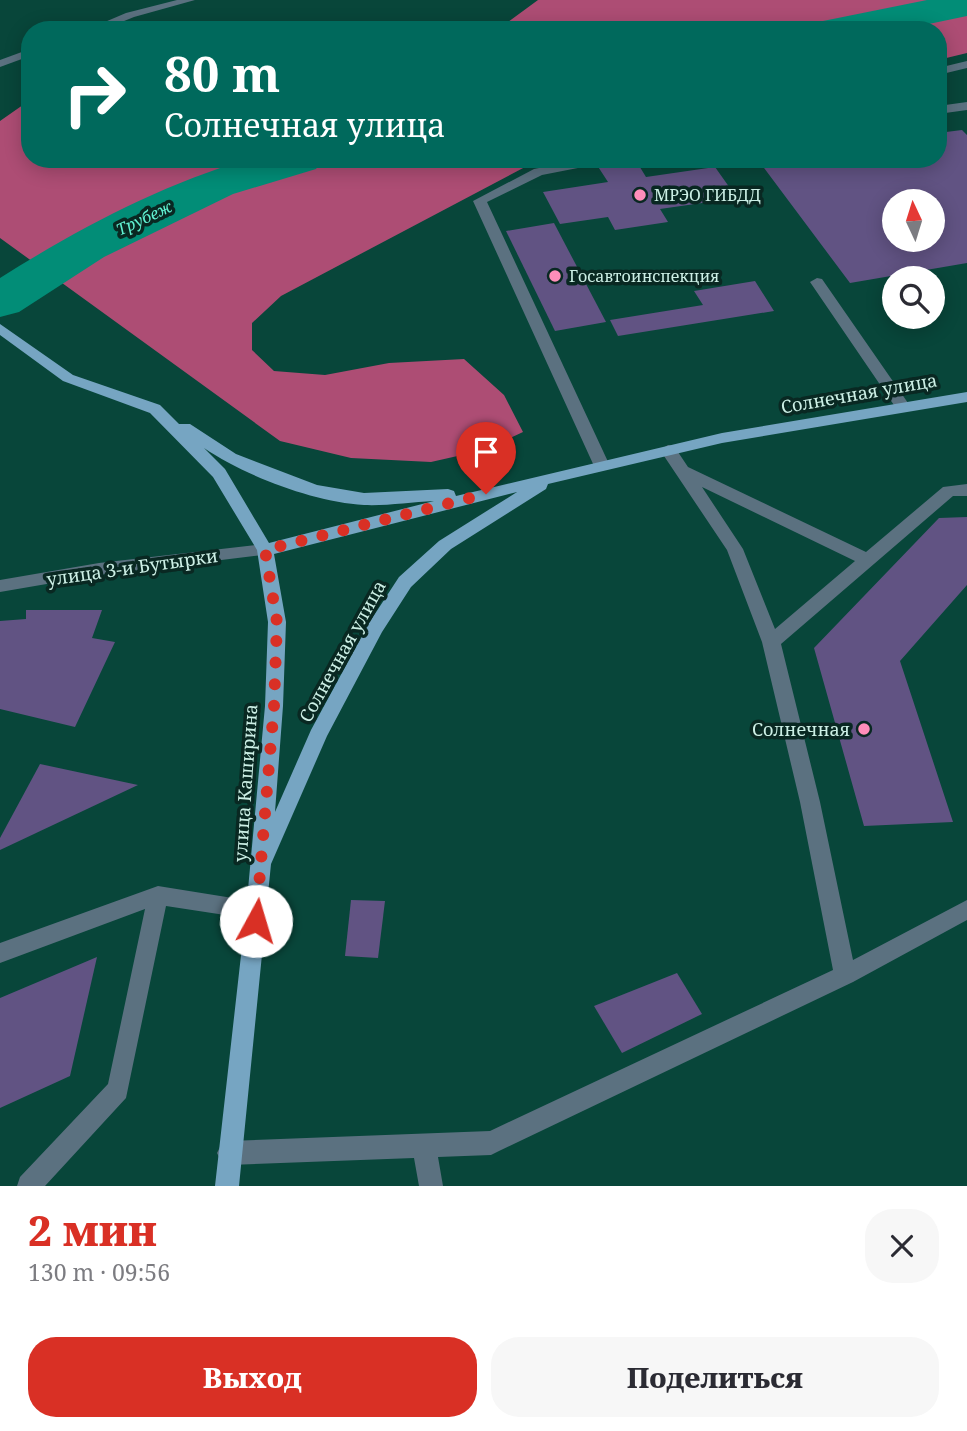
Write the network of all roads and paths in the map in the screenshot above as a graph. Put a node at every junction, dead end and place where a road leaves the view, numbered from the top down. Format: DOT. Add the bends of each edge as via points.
graph roads {
  1 [pos="190,0"];
  2 [pos="114,21"];
  3 [pos="21,56"];
  4 [pos="0,64"];
  5 [pos="967,64"];
  6 [pos="947,70"];
  7 [pos="967,106"];
  8 [pos="947,109"];
  9 [pos="558,168"];
  10 [pos="817,282"];
  11 [pos="0,328"];
  12 [pos="967,397"];
  13 [pos="903,407"];
  14 [pos="155,409"];
  15 [pos="668,450"];
  16 [pos="602,466"];
  17 [pos="682,471"];
  18 [pos="553,477"];
  19 [pos="967,490"];
  20 [pos="486,494"];
  21 [pos="265,550"];
  22 [pos="868,560"];
  23 [pos="0,586"];
  24 [pos="771,642"];
  25 [pos="261,870"];
  26 [pos="158,895"];
  27 [pos="967,909"];
  28 [pos="257,911"];
  29 [pos="0,953"];
  30 [pos="845,975"];
  31 [pos="424,1146"];
  32 [pos="229,1153"];
  33 [pos="29,1186"];
  34 [pos="228,1186"];
  35 [pos="431,1186"];
  1 -- 2 [label="street"];
  3 -- 4 [label="street"];
  5 -- 6 [label="street"];
  7 -- 8 [label="street"];
  9 -- 16 [label="street" via="538,172 480,201"];
  10 -- 13 [label="street"];
  11 -- 14 [label="main road" via="68,378"];
  12 -- 13 [label="main road, Солнечная улица"];
  13 -- 15 [label="main road, Солнечная улица"];
  14 -- 20 [label="main road" via="230,458 314,490 364,499"];
  14 -- 21 [label="main road" via="219,473"];
  15 -- 16 [label="main road, Солнечная улица"];
  15 -- 17 [label="street"];
  16 -- 18 [label="main road, Солнечная улица"];
  17 -- 22 [label="street"];
  17 -- 24 [label="street" via="735,549"];
  18 -- 20 [label="main road, Солнечная улица"];
  18 -- 25 [label="main road, Солнечная улица" via="445,545 405,582 318,735"];
  19 -- 22 [label="street" via="949,491"];
  20 -- 21 [label="main road, Солнечная улица"];
  21 -- 23 [label="street, улица 3-и Бутырки" via="99,569"];
  21 -- 25 [label="main road, улица Каширина" via="277,622"];
  22 -- 24 [label="street"];
  24 -- 30 [label="street"];
  25 -- 28 [label="main road, улица Каширина"];
  26 -- 28 [label="street"];
  26 -- 29 [label="street"];
  26 -- 33 [label="street" via="118,1090"];
  27 -- 30 [label="street"];
  28 -- 32 [label="main road, улица Каширина"];
  30 -- 31 [label="street" via="491,1143"];
  31 -- 32 [label="street"];
  31 -- 35 [label="street"];
  32 -- 34 [label="main road, улица Каширина"];
}
